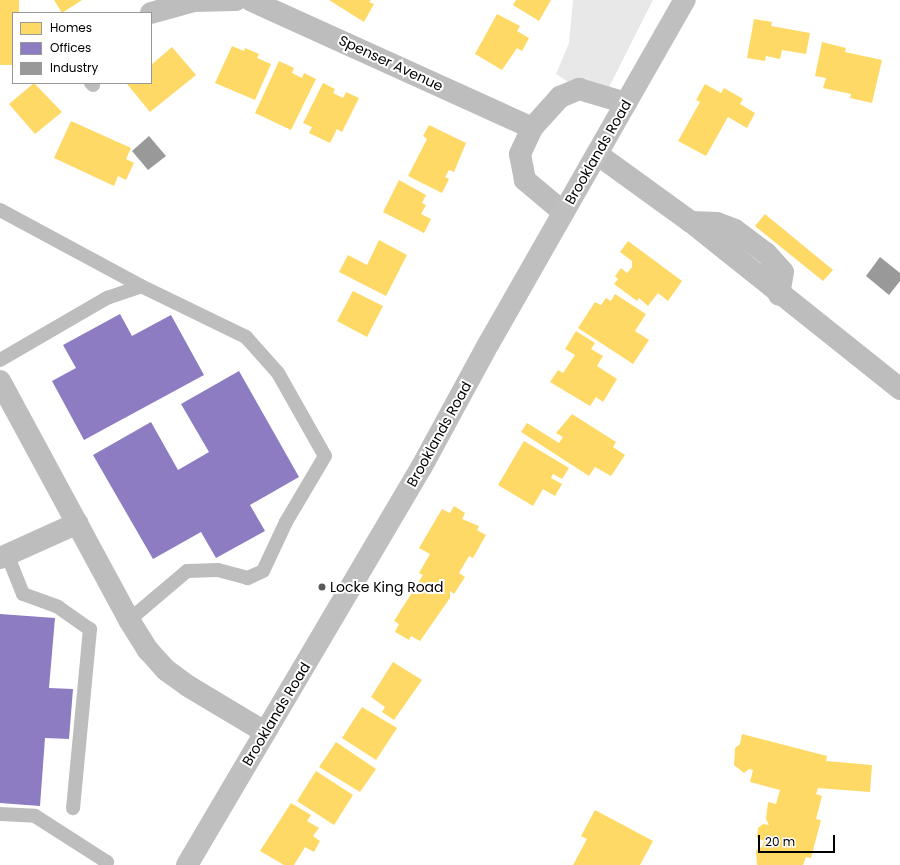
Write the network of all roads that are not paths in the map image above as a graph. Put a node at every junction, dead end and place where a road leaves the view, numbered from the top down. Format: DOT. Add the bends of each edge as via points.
graph roads {
  1 [pos="236,0"];
  2 [pos="250,0"];
  3 [pos="685,0"];
  4 [pos="152,13"];
  5 [pos="626,103"];
  6 [pos="532,128"];
  7 [pos="597,154"];
  8 [pos="0,210"];
  9 [pos="563,212"];
  10 [pos="141,286"];
  11 [pos="0,360"];
  12 [pos="0,382"];
  13 [pos="900,389"];
  14 [pos="78,523"];
  15 [pos="4,556"];
  16 [pos="129,620"];
  17 [pos="265,732"];
  18 [pos="73,808"];
  19 [pos="0,814"];
  20 [pos="105,865"];
  21 [pos="186,865"];
  1 -- 4 [label="street" via="194,1"];
  2 -- 6 [label="street, Spenser Avenue"];
  3 -- 5 [label="main road, Brooklands Road"];
  5 -- 6 [label="street" via="579,89 560,97"];
  5 -- 7 [label="main road, Brooklands Road"];
  6 -- 9 [label="street" via="520,154 525,180"];
  7 -- 9 [label="main road, Brooklands Road"];
  7 -- 13 [label="street" via="691,222"];
  8 -- 10 [label="lane"];
  9 -- 17 [label="main road, Brooklands Road" via="421,468"];
  10 -- 11 [label="lane" via="107,298"];
  10 -- 16 [label="lane" via="246,337 278,373 325,456 286,522 263,571 248,578 218,570 187,571"];
  12 -- 14 [label="street"];
  14 -- 15 [label="street"];
  14 -- 16 [label="street"];
  15 -- 18 [label="lane" via="23,594 58,607 90,629"];
  16 -- 17 [label="street" via="148,650 166,670"];
  17 -- 21 [label="main road, Brooklands Road"];
  19 -- 20 [label="lane" via="35,816 107,862"];
}
